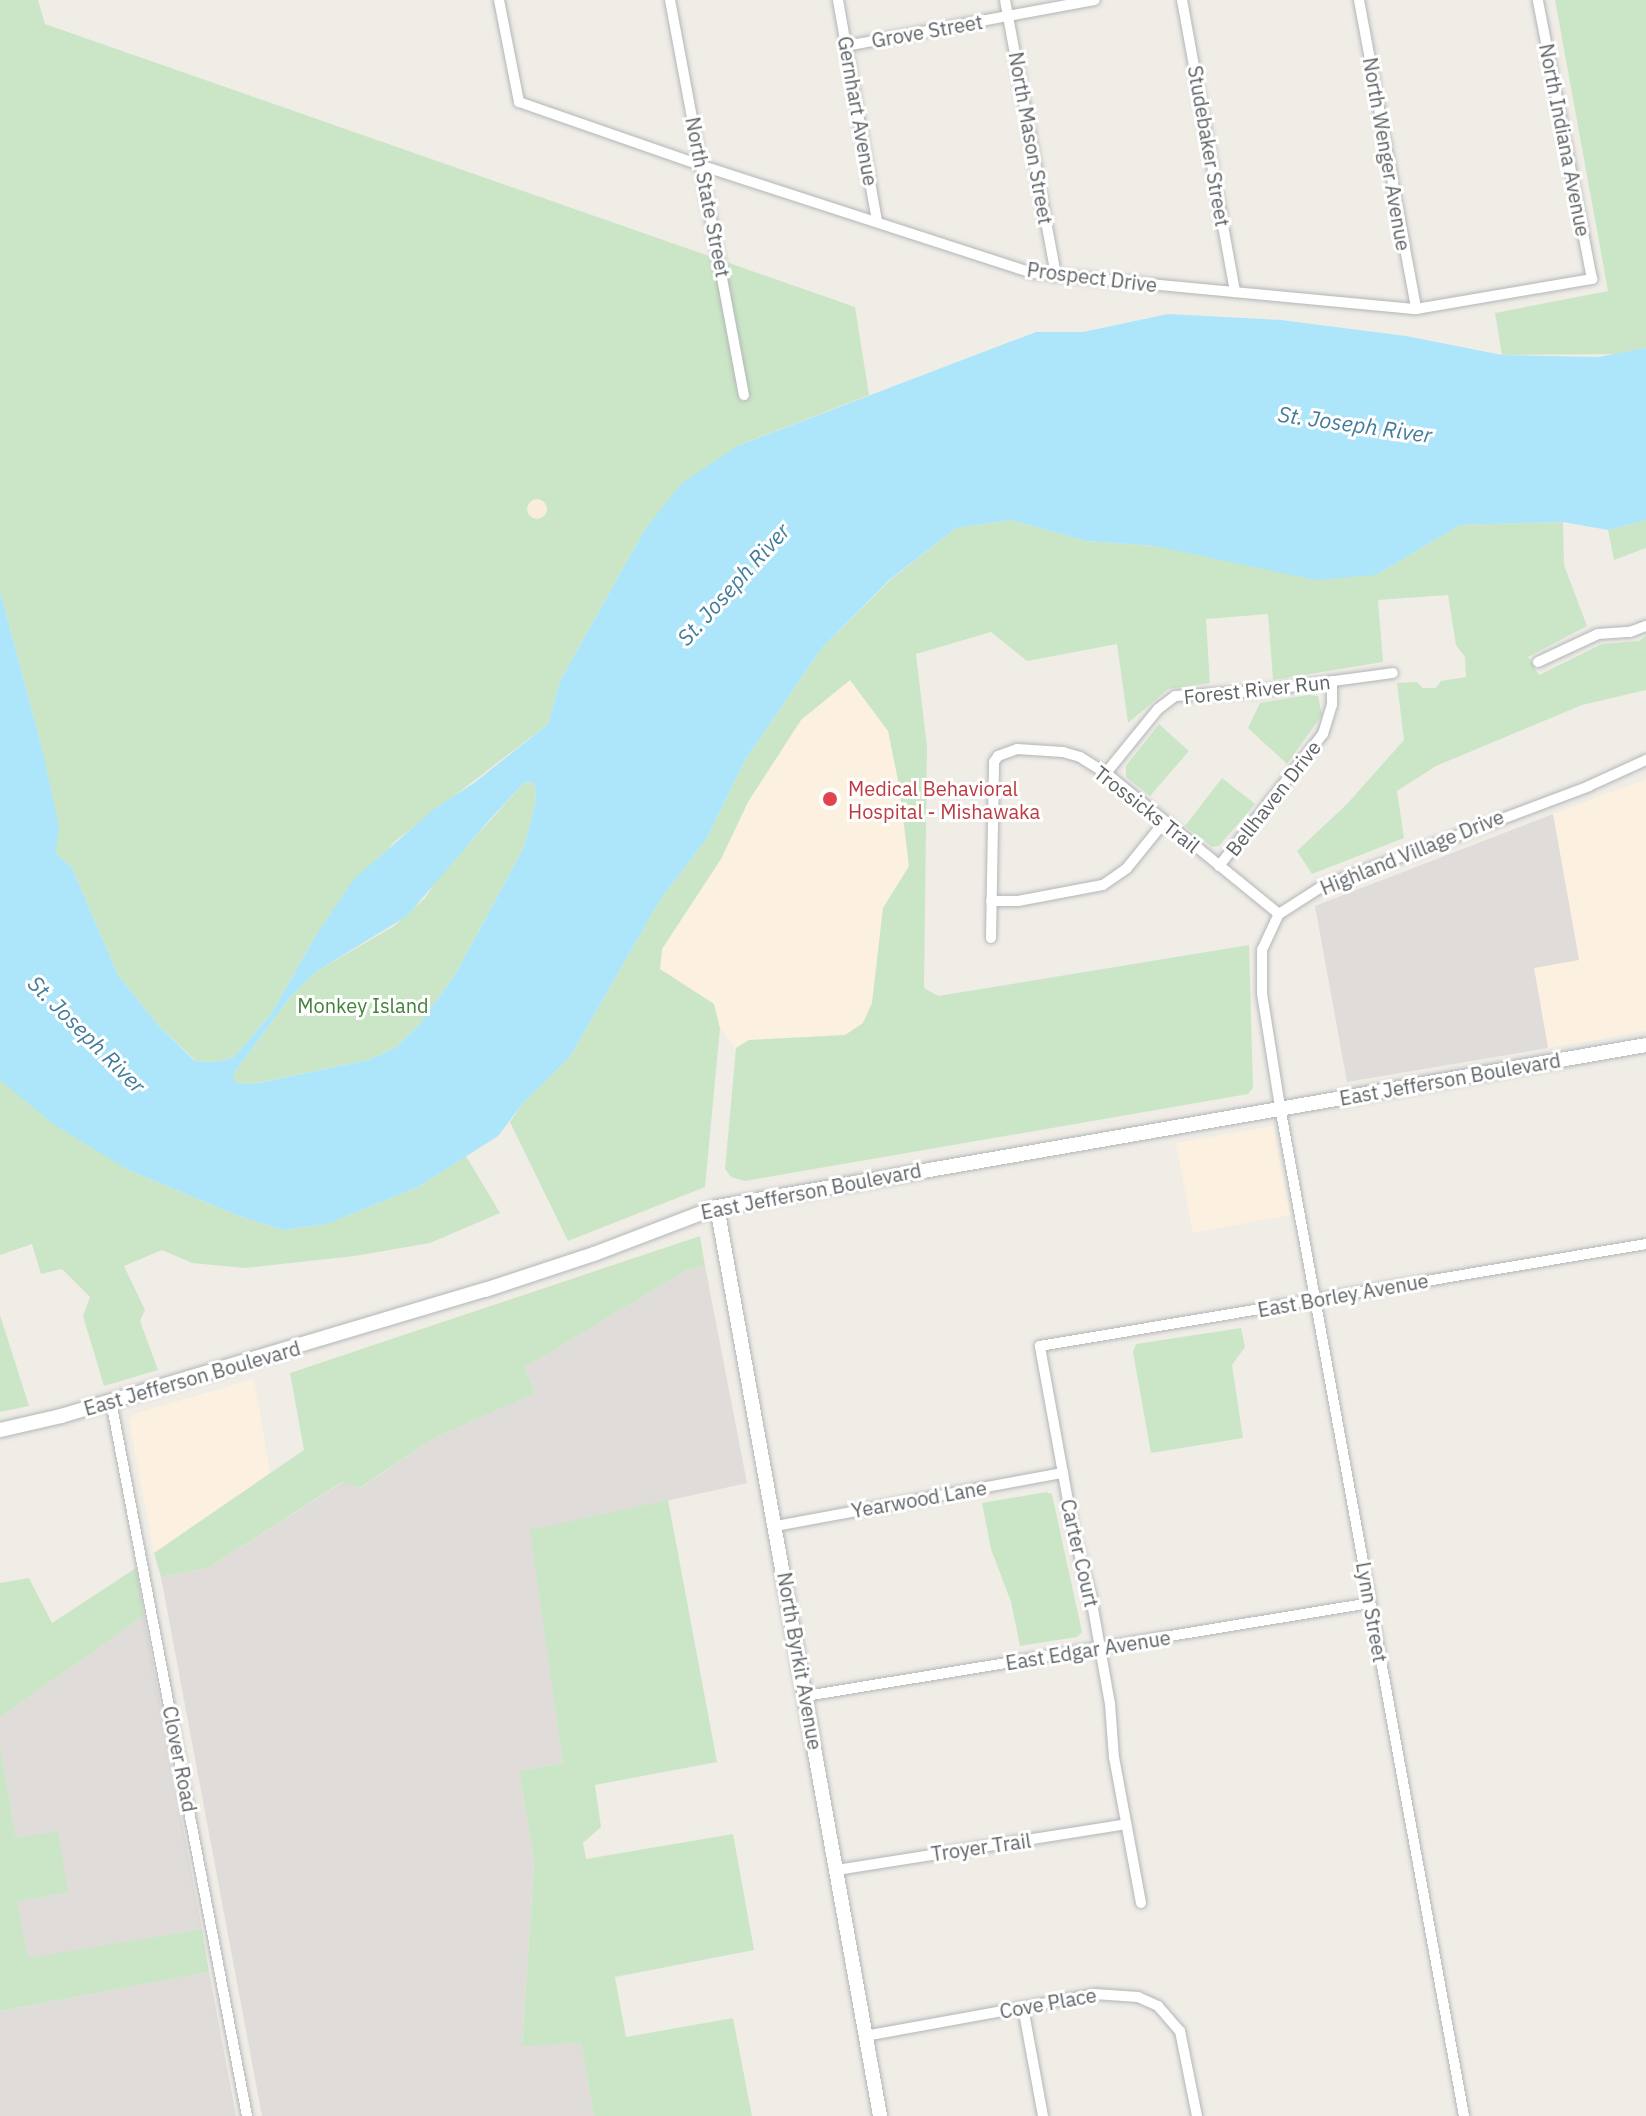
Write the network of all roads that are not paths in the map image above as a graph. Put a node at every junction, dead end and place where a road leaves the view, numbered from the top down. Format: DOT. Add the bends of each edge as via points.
graph roads {
  1 [pos="499,0"];
  2 [pos="670,0"];
  3 [pos="838,0"];
  4 [pos="1005,0"];
  5 [pos="1095,0"];
  6 [pos="1182,0"];
  7 [pos="1359,0"];
  8 [pos="1538,0"];
  9 [pos="1008,16"];
  10 [pos="846,46"];
  11 [pos="703,166"];
  12 [pos="877,222"];
  13 [pos="1056,276"];
  14 [pos="1592,279"];
  15 [pos="1235,292"];
  16 [pos="1416,309"];
  17 [pos="744,395"];
  18 [pos="1646,626"];
  19 [pos="1538,662"];
  20 [pos="1393,673"];
  21 [pos="1332,681"];
  22 [pos="1646,760"];
  23 [pos="1106,773"];
  24 [pos="1165,821"];
  25 [pos="1219,866"];
  26 [pos="991,901"];
  27 [pos="1279,914"];
  28 [pos="991,938"];
  29 [pos="1646,1045"];
  30 [pos="1280,1107"];
  31 [pos="717,1207"];
  32 [pos="1646,1244"];
  33 [pos="1316,1301"];
  34 [pos="1040,1346"];
  35 [pos="111,1401"];
  36 [pos="0,1430"];
  37 [pos="1063,1473"];
  38 [pos="776,1526"];
  39 [pos="1370,1603"];
  40 [pos="1100,1648"];
  41 [pos="806,1696"];
  42 [pos="1126,1824"];
  43 [pos="837,1870"];
  44 [pos="1141,1903"];
  45 [pos="1023,2007"];
  46 [pos="865,2036"];
  47 [pos="247,2116"];
  48 [pos="880,2116"];
  49 [pos="1043,2116"];
  50 [pos="1197,2116"];
  51 [pos="1464,2116"];
  1 -- 11 [label="street, Prospect Drive" via="519,102"];
  2 -- 11 [label="street, North State Street"];
  3 -- 10 [label="street, Gernhart Avenue"];
  4 -- 9 [label="street, North Mason Street"];
  5 -- 9 [label="street, Grove Street"];
  6 -- 15 [label="street, Studebaker Street"];
  7 -- 16 [label="street, North Wenger Avenue"];
  8 -- 14 [label="street, North Indiana Avenue"];
  9 -- 10 [label="street, Grove Street"];
  9 -- 13 [label="street, North Mason Street"];
  10 -- 12 [label="street, Gernhart Avenue"];
  11 -- 12 [label="street, Prospect Drive"];
  11 -- 17 [label="street, North State Street"];
  12 -- 13 [label="street, Prospect Drive" via="1013,268"];
  13 -- 15 [label="street, Prospect Drive"];
  14 -- 16 [label="street, Prospect Drive"];
  15 -- 16 [label="street, Prospect Drive"];
  18 -- 19 [label="street" via="1598,634"];
  20 -- 21 [label="street, Forest River Run"];
  21 -- 23 [label="street, Forest River Run" via="1175,696"];
  21 -- 25 [label="street, Bellhaven Drive" via="1332,705 1323,734"];
  22 -- 27 [label="street, Highland Village Drive" via="1321,887"];
  23 -- 24 [label="street, Trossicks Trail"];
  23 -- 26 [label="street, Trossicks Trail" via="1063,752 1017,749 998,756 993,776"];
  24 -- 25 [label="street, Trossicks Trail"];
  24 -- 26 [label="street" via="1127,868 1103,885"];
  25 -- 27 [label="street, Trossicks Trail"];
  26 -- 28 [label="street"];
  27 -- 30 [label="street" via="1269,931 1260,971"];
  29 -- 30 [label="street, East Jefferson Boulevard"];
  30 -- 31 [label="street, East Jefferson Boulevard"];
  30 -- 33 [label="street, Lynn Street"];
  31 -- 35 [label="street, East Jefferson Boulevard" via="485,1290"];
  31 -- 38 [label="street, North Byrkit Avenue"];
  32 -- 33 [label="street, East Borley Avenue"];
  33 -- 34 [label="street, East Borley Avenue"];
  33 -- 39 [label="street, Lynn Street"];
  34 -- 37 [label="street, Carter Court"];
  35 -- 36 [label="street, East Jefferson Boulevard"];
  35 -- 47 [label="street, Clover Road"];
  37 -- 38 [label="street, Yearwood Lane"];
  37 -- 40 [label="street, Carter Court"];
  38 -- 41 [label="street, North Byrkit Avenue"];
  39 -- 40 [label="street, East Edgar Avenue"];
  39 -- 51 [label="street, Lynn Street"];
  40 -- 41 [label="street, East Edgar Avenue"];
  40 -- 42 [label="street, Carter Court"];
  41 -- 43 [label="street, North Byrkit Avenue"];
  42 -- 43 [label="street, Troyer Trail"];
  42 -- 44 [label="street, Carter Court"];
  43 -- 46 [label="street, North Byrkit Avenue"];
  45 -- 46 [label="street, Cove Place"];
  45 -- 49 [label="street"];
  45 -- 50 [label="street, Cove Place" via="1109,1993 1158,2006 1184,2042"];
  46 -- 48 [label="street, North Byrkit Avenue"];
}
